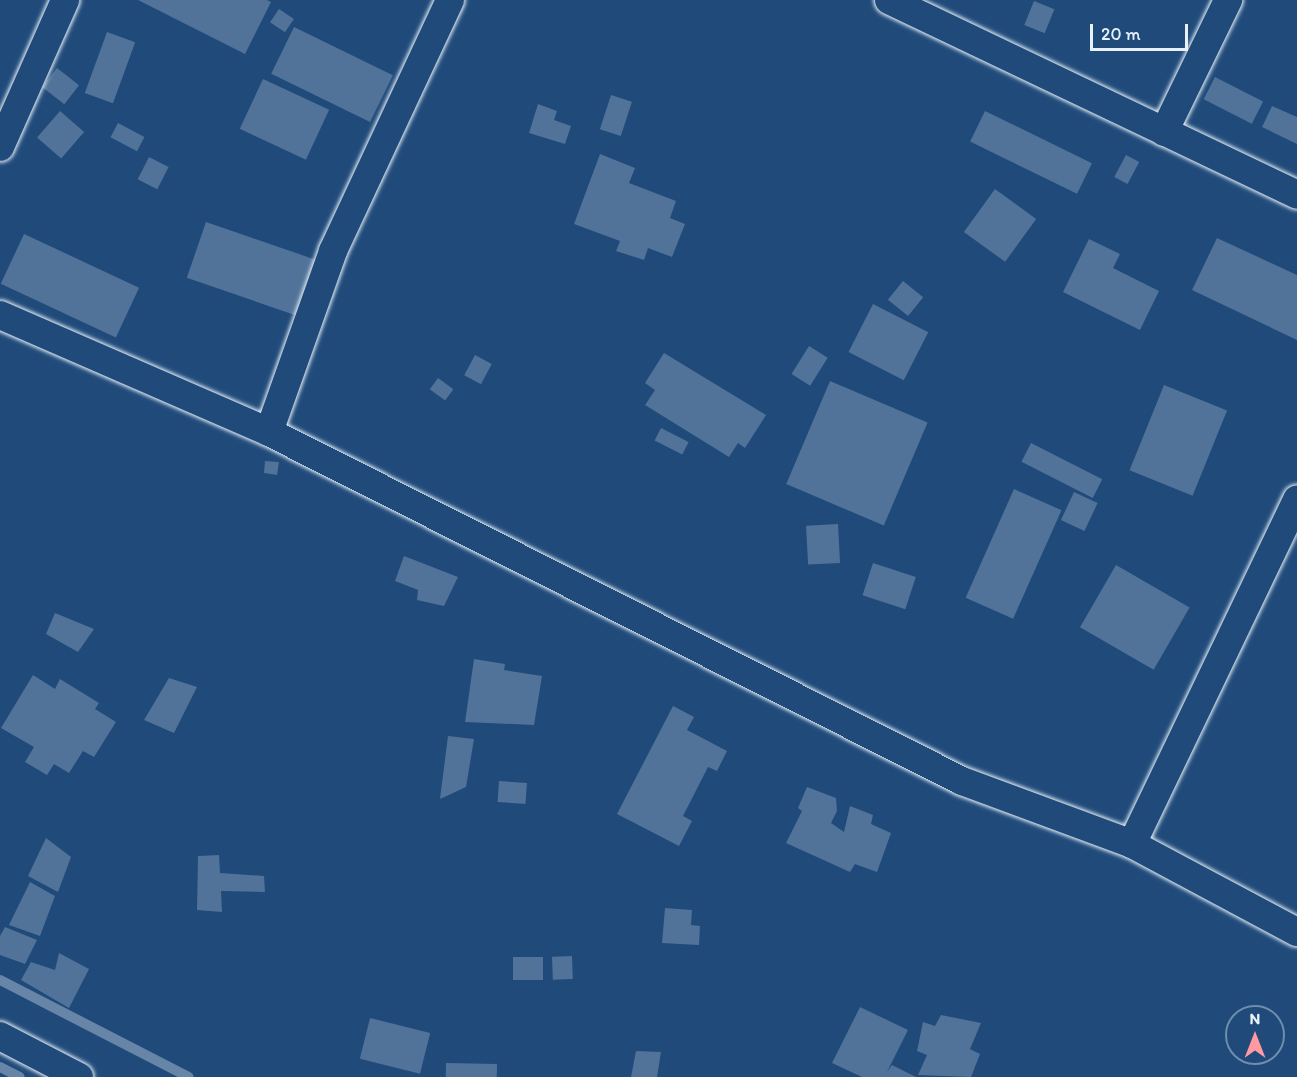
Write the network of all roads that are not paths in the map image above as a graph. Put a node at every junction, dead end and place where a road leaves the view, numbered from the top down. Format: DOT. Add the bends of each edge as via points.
graph roads {
  1 [pos="65,0"];
  2 [pos="450,0"];
  3 [pos="890,0"];
  4 [pos="1228,0"];
  5 [pos="1164,132"];
  6 [pos="0,147"];
  7 [pos="1297,195"];
  8 [pos="0,315"];
  9 [pos="269,432"];
  10 [pos="1297,499"];
  11 [pos="1132,844"];
  12 [pos="1297,932"];
  13 [pos="0,1036"];
  14 [pos="79,1077"];
  1 -- 6 [label="street"];
  2 -- 9 [label="street" via="333,251"];
  3 -- 5 [label="street"];
  4 -- 5 [label="street"];
  5 -- 7 [label="street"];
  8 -- 9 [label="street"];
  9 -- 11 [label="street" via="962,781"];
  10 -- 11 [label="street"];
  11 -- 12 [label="street"];
  13 -- 14 [label="street"];
}
